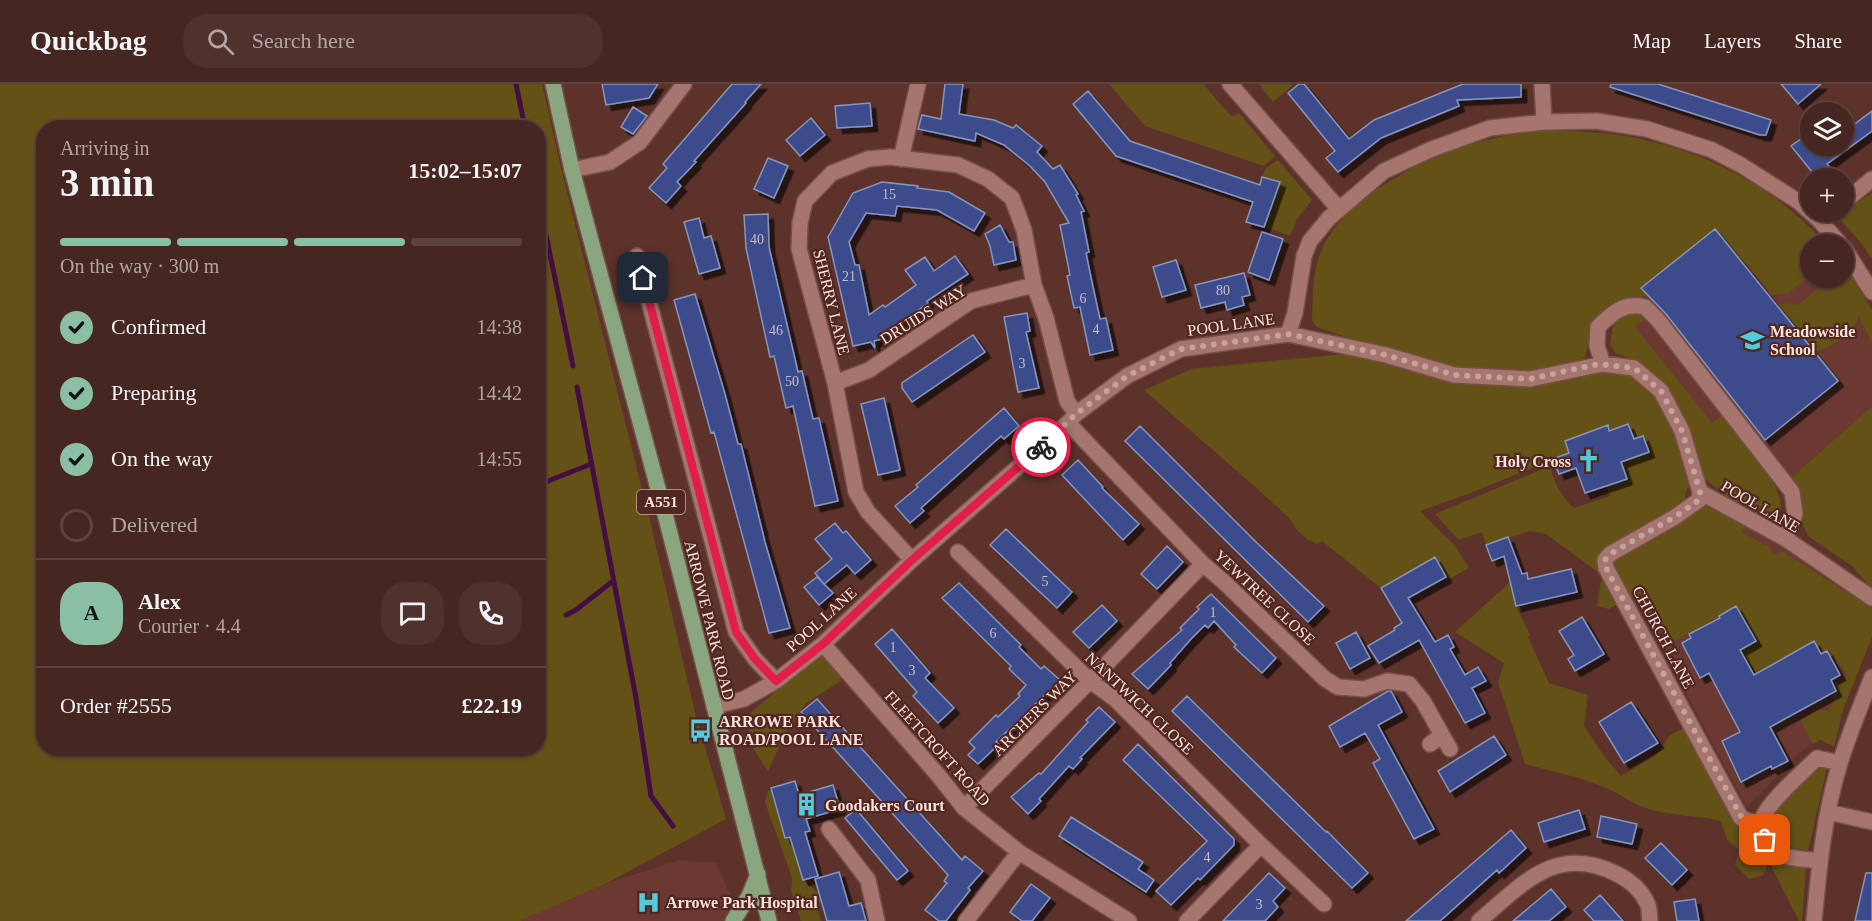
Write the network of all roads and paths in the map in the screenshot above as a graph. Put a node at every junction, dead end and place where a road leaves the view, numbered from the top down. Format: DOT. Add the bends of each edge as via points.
graph roads {
  1 [pos="553,84"];
  2 [pos="684,84"];
  3 [pos="918,84"];
  4 [pos="1230,84"];
  5 [pos="1542,84"];
  6 [pos="1544,122"];
  7 [pos="902,159"];
  8 [pos="572,170"];
  9 [pos="1872,179"];
  10 [pos="1854,194"];
  11 [pos="1800,200"];
  12 [pos="1338,208"];
  13 [pos="637,256"];
  14 [pos="1854,264"];
  15 [pos="1034,285"];
  16 [pos="1872,292"];
  17 [pos="1288,334"];
  18 [pos="1603,364"];
  19 [pos="835,383"];
  20 [pos="1072,418"];
  21 [pos="1700,492"];
  22 [pos="1786,539"];
  23 [pos="958,552"];
  24 [pos="912,560"];
  25 [pos="1203,564"];
  26 [pos="1872,598"];
  27 [pos="823,644"];
  28 [pos="1872,677"];
  29 [pos="776,681"];
  30 [pos="1090,681"];
  31 [pos="714,706"];
  32 [pos="1450,749"];
  33 [pos="1840,763"];
  34 [pos="964,808"];
  35 [pos="1828,812"];
  36 [pos="1872,822"];
  37 [pos="1761,825"];
  38 [pos="829,829"];
  39 [pos="1261,845"];
  40 [pos="1018,852"];
  41 [pos="1820,861"];
  42 [pos="758,874"];
  43 [pos="1324,904"];
  44 [pos="733,921"];
  45 [pos="770,921"];
  46 [pos="878,921"];
  47 [pos="966,921"];
  48 [pos="1129,921"];
  49 [pos="1187,921"];
  50 [pos="1479,921"];
  51 [pos="1650,921"];
  52 [pos="1814,921"];
  1 -- 8 [label="main road, ARROWE PARK ROAD / A551"];
  2 -- 8 [label="street" via="640,142 610,162"];
  3 -- 7 [label="street"];
  4 -- 12 [label="street"];
  5 -- 6 [label="street"];
  6 -- 11 [label="street" via="1596,121 1647,129 1712,150"];
  6 -- 12 [label="street" via="1490,128 1432,149 1384,171"];
  7 -- 15 [label="street, SHERRY LANE" via="958,165 988,179 1012,198 1024,230"];
  7 -- 19 [label="street, SHERRY LANE" via="868,159 832,172 806,201 799,249"];
  8 -- 31 [label="main road, ARROWE PARK ROAD / A551"];
  9 -- 10 [label="street"];
  12 -- 17 [label="street" via="1310,241"];
  13 -- 29 [label="street, ARROWE PARK ROAD" via="736,632"];
  14 -- 16 [label="street"];
  15 -- 19 [label="street, DRUIDS WAY" via="971,302 869,370"];
  15 -- 20 [label="street, SHERRY LANE"];
  17 -- 18 [label="street, POOL LANE" via="1386,355 1454,375 1530,379"];
  17 -- 20 [label="street, POOL LANE" via="1181,349 1127,376"];
  18 -- 21 [label="street, POOL LANE" via="1634,368 1661,391 1682,431"];
  18 -- 22 [label="street" via="1597,346 1598,327 1613,312 1628,305 1645,307 1792,492 1795,514"];
  19 -- 24 [label="street, SHERRY LANE" via="856,492 868,512"];
  20 -- 24 [label="street, POOL LANE"];
  20 -- 25 [label="street, YEWTREE CLOSE"];
  21 -- 22 [label="street, POOL LANE"];
  21 -- 37 [label="street, CHURCH LANE" via="1699,500 1676,516 1610,554 1605,560 1606,568 1742,818"];
  22 -- 26 [label="street, POOL LANE"];
  23 -- 30 [label="street, NANTWICH CLOSE"];
  24 -- 27 [label="street, POOL LANE"];
  25 -- 30 [label="street, ARCHERS WAY"];
  25 -- 32 [label="street, YEWTREE CLOSE" via="1338,687 1364,689 1387,681 1409,684 1423,701 1436,740"];
  27 -- 29 [label="street, POOL LANE"];
  27 -- 34 [label="street, FLEETCROFT ROAD"];
  28 -- 33 [label="street"];
  29 -- 31 [label="street, POOL LANE" via="744,699"];
  30 -- 34 [label="street, ARCHERS WAY"];
  30 -- 39 [label="street, NANTWICH CLOSE" via="1115,699"];
  31 -- 42 [label="main road, ARROWE PARK ROAD / A551"];
  33 -- 35 [label="street"];
  33 -- 37 [label="street" via="1817,758 1768,807"];
  34 -- 40 [label="street, FLEETCROFT ROAD"];
  35 -- 36 [label="street"];
  35 -- 41 [label="street"];
  37 -- 41 [label="street" via="1774,852"];
  38 -- 46 [label="street" via="868,880"];
  39 -- 43 [label="street, NANTWICH CLOSE"];
  39 -- 49 [label="street"];
  40 -- 47 [label="street"];
  40 -- 48 [label="street, FLEETCROFT ROAD"];
  41 -- 52 [label="street"];
  42 -- 44 [label="main road"];
  42 -- 45 [label="main road, ARROWE PARK ROAD / A551"];
  50 -- 51 [label="street" via="1533,876 1550,867 1585,863 1601,866 1630,881 1648,903"];
}
